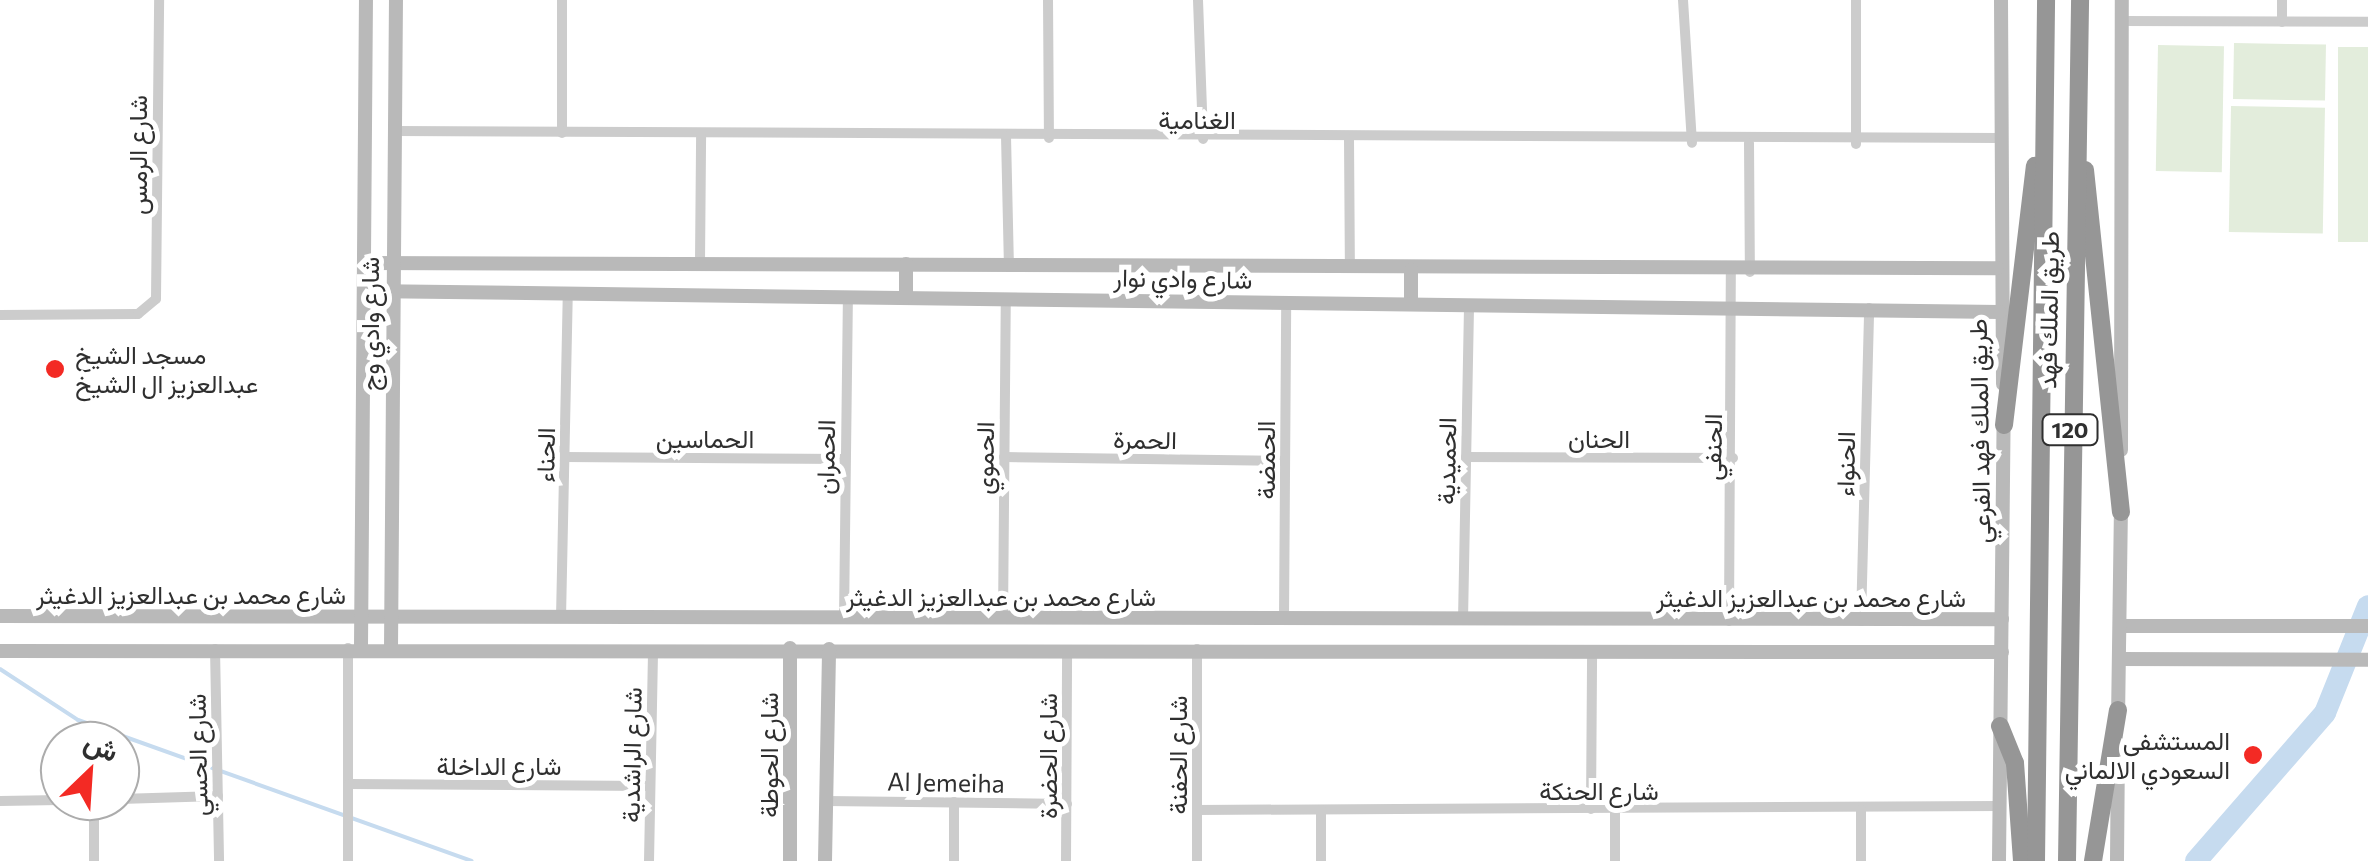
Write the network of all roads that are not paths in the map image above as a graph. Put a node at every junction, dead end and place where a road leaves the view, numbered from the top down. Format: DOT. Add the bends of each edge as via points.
graph roads {
  1 [pos="158,0"];
  2 [pos="366,0"];
  3 [pos="396,0"];
  4 [pos="562,0"];
  5 [pos="1048,0"];
  6 [pos="1198,0"];
  7 [pos="1683,0"];
  8 [pos="1856,0"];
  9 [pos="2000,0"];
  10 [pos="2046,0"];
  11 [pos="2080,0"];
  12 [pos="2122,0"];
  13 [pos="2282,0"];
  14 [pos="2122,21"];
  15 [pos="2282,22"];
  16 [pos="2368,22"];
  17 [pos="2044,86"];
  18 [pos="2077,91"];
  19 [pos="394,131"];
  20 [pos="562,133"];
  21 [pos="1006,136"];
  22 [pos="701,137"];
  23 [pos="1049,138"];
  24 [pos="1999,138"];
  25 [pos="1203,139"];
  26 [pos="1349,139"];
  27 [pos="1692,143"];
  28 [pos="1749,143"];
  29 [pos="1856,144"];
  30 [pos="391,262"];
  31 [pos="700,262"];
  32 [pos="365,263"];
  33 [pos="906,264"];
  34 [pos="1009,264"];
  35 [pos="1997,268"];
  36 [pos="1350,269"];
  37 [pos="1411,270"];
  38 [pos="1731,274"];
  39 [pos="1750,274"];
  40 [pos="392,290"];
  41 [pos="364,291"];
  42 [pos="568,294"];
  43 [pos="848,296"];
  44 [pos="906,296"];
  45 [pos="1006,298"];
  46 [pos="1286,302"];
  47 [pos="1411,303"];
  48 [pos="1469,304"];
  49 [pos="1733,308"];
  50 [pos="1869,308"];
  51 [pos="2000,312"];
  52 [pos="0,315"];
  53 [pos="2004,425"];
  54 [pos="1004,456"];
  55 [pos="565,457"];
  56 [pos="1466,457"];
  57 [pos="1732,458"];
  58 [pos="845,459"];
  59 [pos="1285,462"];
  60 [pos="2121,512"];
  61 [pos="0,616"];
  62 [pos="392,617"];
  63 [pos="362,618"];
  64 [pos="562,618"];
  65 [pos="844,618"];
  66 [pos="1002,619"];
  67 [pos="1284,619"];
  68 [pos="2002,619"];
  69 [pos="1463,620"];
  70 [pos="1729,620"];
  71 [pos="1861,621"];
  72 [pos="2120,626"];
  73 [pos="2368,626"];
  74 [pos="355,647"];
  75 [pos="214,648"];
  76 [pos="391,648"];
  77 [pos="790,648"];
  78 [pos="829,649"];
  79 [pos="1197,649"];
  80 [pos="653,650"];
  81 [pos="1592,650"];
  82 [pos="0,651"];
  83 [pos="1067,651"];
  84 [pos="2002,652"];
  85 [pos="2118,659"];
  86 [pos="2368,660"];
  87 [pos="2118,710"];
  88 [pos="2000,726"];
  89 [pos="349,784"];
  90 [pos="648,786"];
  91 [pos="218,796"];
  92 [pos="140,798"];
  93 [pos="40,800"];
  94 [pos="826,800"];
  95 [pos="0,801"];
  96 [pos="954,802"];
  97 [pos="1066,804"];
  98 [pos="2000,806"];
  99 [pos="1592,809"];
  100 [pos="1197,810"];
  101 [pos="1321,810"];
  102 [pos="1615,810"];
  103 [pos="1861,810"];
  104 [pos="94,821"];
  105 [pos="94,861"];
  106 [pos="219,861"];
  107 [pos="348,861"];
  108 [pos="649,861"];
  109 [pos="790,861"];
  110 [pos="825,861"];
  111 [pos="954,861"];
  112 [pos="1066,861"];
  113 [pos="1197,861"];
  114 [pos="1321,861"];
  115 [pos="1615,861"];
  116 [pos="1861,861"];
  117 [pos="2000,861"];
  118 [pos="2022,861"];
  119 [pos="2036,861"];
  120 [pos="2068,861"];
  121 [pos="2093,861"];
  122 [pos="2117,861"];
  1 -- 52 [label="street, شارع الرمس" via="150,309"];
  2 -- 32 [label="street, شارع وادي وج"];
  3 -- 19 [label="street, شارع وادي وج"];
  4 -- 20 [label="street"];
  5 -- 23 [label="street"];
  6 -- 25 [label="street"];
  7 -- 27 [label="street"];
  8 -- 29 [label="street"];
  9 -- 24 [label="street, طريق الملك فهد الفرعي"];
  10 -- 17 [label="highway, طريق الملك فهد / 120"];
  11 -- 18 [label="highway, طريق الملك فهد / 120"];
  12 -- 14 [label="street"];
  13 -- 15 [label="street"];
  14 -- 15 [label="street"];
  14 -- 60 [label="street"];
  15 -- 16 [label="street"];
  17 -- 53 [label="highway"];
  17 -- 119 [label="highway, طريق الملك فهد / 120"];
  18 -- 60 [label="highway"];
  18 -- 120 [label="highway, طريق الملك فهد / 120"];
  19 -- 20 [label="street, الغنامية"];
  19 -- 30 [label="street, شارع وادي وج"];
  20 -- 22 [label="street, الغنامية"];
  21 -- 22 [label="street, الغنامية"];
  21 -- 23 [label="street, الغنامية"];
  21 -- 34 [label="street"];
  22 -- 31 [label="street"];
  23 -- 25 [label="street, الغنامية"];
  24 -- 29 [label="street, الغنامية"];
  24 -- 35 [label="street, طريق الملك فهد الفرعي"];
  25 -- 26 [label="street, الغنامية"];
  26 -- 27 [label="street, الغنامية"];
  26 -- 36 [label="street"];
  27 -- 28 [label="street, الغنامية"];
  28 -- 29 [label="street, الغنامية"];
  28 -- 39 [label="street"];
  30 -- 31 [label="street, شارع وادي نوار"];
  30 -- 32 [label="street, شارع وادي نوار"];
  30 -- 40 [label="street, شارع وادي وج"];
  31 -- 33 [label="street, شارع وادي نوار"];
  32 -- 41 [label="street, شارع وادي وج"];
  33 -- 34 [label="street, شارع وادي نوار"];
  33 -- 44 [label="street"];
  34 -- 36 [label="street, شارع وادي نوار"];
  35 -- 39 [label="street, شارع وادي نوار"];
  35 -- 51 [label="street, طريق الملك فهد الفرعي"];
  36 -- 37 [label="street, شارع وادي نوار"];
  37 -- 38 [label="street, شارع وادي نوار"];
  37 -- 47 [label="street"];
  38 -- 39 [label="street, شارع وادي نوار"];
  38 -- 49 [label="street, الحنفي"];
  40 -- 41 [label="street, شارع وادي نوار"];
  40 -- 42 [label="street, شارع وادي نوار"];
  40 -- 62 [label="street, شارع وادي وج"];
  41 -- 63 [label="street, شارع وادي وج"];
  42 -- 43 [label="street, شارع وادي نوار"];
  42 -- 55 [label="street, الحناء"];
  43 -- 44 [label="street, شارع وادي نوار"];
  43 -- 58 [label="street, الحمران"];
  44 -- 45 [label="street, شارع وادي نوار"];
  45 -- 46 [label="street, شارع وادي نوار"];
  45 -- 54 [label="street, الحموي"];
  46 -- 47 [label="street, شارع وادي نوار"];
  46 -- 59 [label="street, الحمضة"];
  47 -- 48 [label="street, شارع وادي نوار"];
  48 -- 49 [label="street, شارع وادي نوار"];
  48 -- 56 [label="street, الحميدية"];
  49 -- 50 [label="street, شارع وادي نوار"];
  49 -- 57 [label="street, الحنفي"];
  50 -- 51 [label="street, شارع وادي نوار"];
  50 -- 71 [label="street, الحنواء"];
  51 -- 53 [label="street, طريق الملك فهد الفرعي"];
  53 -- 68 [label="street, طريق الملك فهد الفرعي"];
  54 -- 59 [label="street, الحمرة"];
  54 -- 66 [label="street, الحموي"];
  55 -- 58 [label="street, الحماسين"];
  55 -- 64 [label="street, الحناء"];
  56 -- 57 [label="street, الحنان"];
  56 -- 69 [label="street, الحميدية"];
  57 -- 70 [label="street, الحنفي"];
  58 -- 65 [label="street, الحمران"];
  59 -- 67 [label="street, الحمضة"];
  60 -- 72 [label="street"];
  61 -- 63 [label="street, شارع محمد بن عبدالعزيز الدغيثر"];
  62 -- 63 [label="street, شارع محمد بن عبدالعزيز الدغيثر"];
  62 -- 64 [label="street, شارع محمد بن عبدالعزيز الدغيثر"];
  62 -- 76 [label="street, شارع وادي وج"];
  63 -- 74 [label="street, شارع وادي وج"];
  64 -- 65 [label="street, شارع محمد بن عبدالعزيز الدغيثر"];
  65 -- 66 [label="street, شارع محمد بن عبدالعزيز الدغيثر"];
  66 -- 67 [label="street, شارع محمد بن عبدالعزيز الدغيثر"];
  67 -- 69 [label="street, شارع محمد بن عبدالعزيز الدغيثر"];
  68 -- 71 [label="street, شارع محمد بن عبدالعزيز الدغيثر"];
  68 -- 84 [label="street, طريق الملك فهد الفرعي"];
  69 -- 70 [label="street, شارع محمد بن عبدالعزيز الدغيثر"];
  70 -- 71 [label="street, شارع محمد بن عبدالعزيز الدغيثر"];
  72 -- 73 [label="street"];
  72 -- 85 [label="street"];
  74 -- 75 [label="street"];
  74 -- 76 [label="street"];
  74 -- 89 [label="street"];
  75 -- 82 [label="street"];
  75 -- 91 [label="street, شارع الحسي"];
  76 -- 80 [label="street"];
  77 -- 78 [label="street"];
  77 -- 80 [label="street"];
  77 -- 109 [label="street, شارع الحوطة"];
  78 -- 83 [label="street"];
  78 -- 94 [label="street"];
  79 -- 81 [label="street"];
  79 -- 83 [label="street"];
  79 -- 100 [label="street, شارع الحفنة"];
  80 -- 90 [label="street, شارع الراشدية"];
  81 -- 84 [label="street"];
  81 -- 99 [label="street"];
  83 -- 97 [label="street, شارع الحضرة"];
  84 -- 88 [label="street, طريق الملك فهد الفرعي"];
  85 -- 86 [label="street"];
  85 -- 87 [label="street"];
  87 -- 121 [label="highway"];
  87 -- 122 [label="street"];
  88 -- 98 [label="street, طريق الملك فهد الفرعي"];
  88 -- 118 [label="highway" via="2015,763"];
  89 -- 90 [label="street, شارع الداخلة"];
  89 -- 107 [label="street"];
  90 -- 108 [label="street, شارع الراشدية"];
  91 -- 92 [label="street"];
  91 -- 106 [label="street, شارع الحسي"];
  93 -- 95 [label="street"];
  94 -- 96 [label="street, Al Jemeiha"];
  94 -- 110 [label="street"];
  96 -- 97 [label="street, Al Jemeiha"];
  96 -- 111 [label="street"];
  97 -- 112 [label="street, شارع الحضرة"];
  98 -- 103 [label="street, شارع الحنكة"];
  98 -- 117 [label="street, طريق الملك فهد الفرعي"];
  99 -- 101 [label="street, شارع الحنكة"];
  99 -- 102 [label="street, شارع الحنكة"];
  100 -- 101 [label="street, شارع الحنكة"];
  100 -- 113 [label="street, شارع الحفنة"];
  101 -- 114 [label="street"];
  102 -- 103 [label="street, شارع الحنكة"];
  102 -- 115 [label="street"];
  103 -- 116 [label="street"];
  104 -- 105 [label="street"];
}
